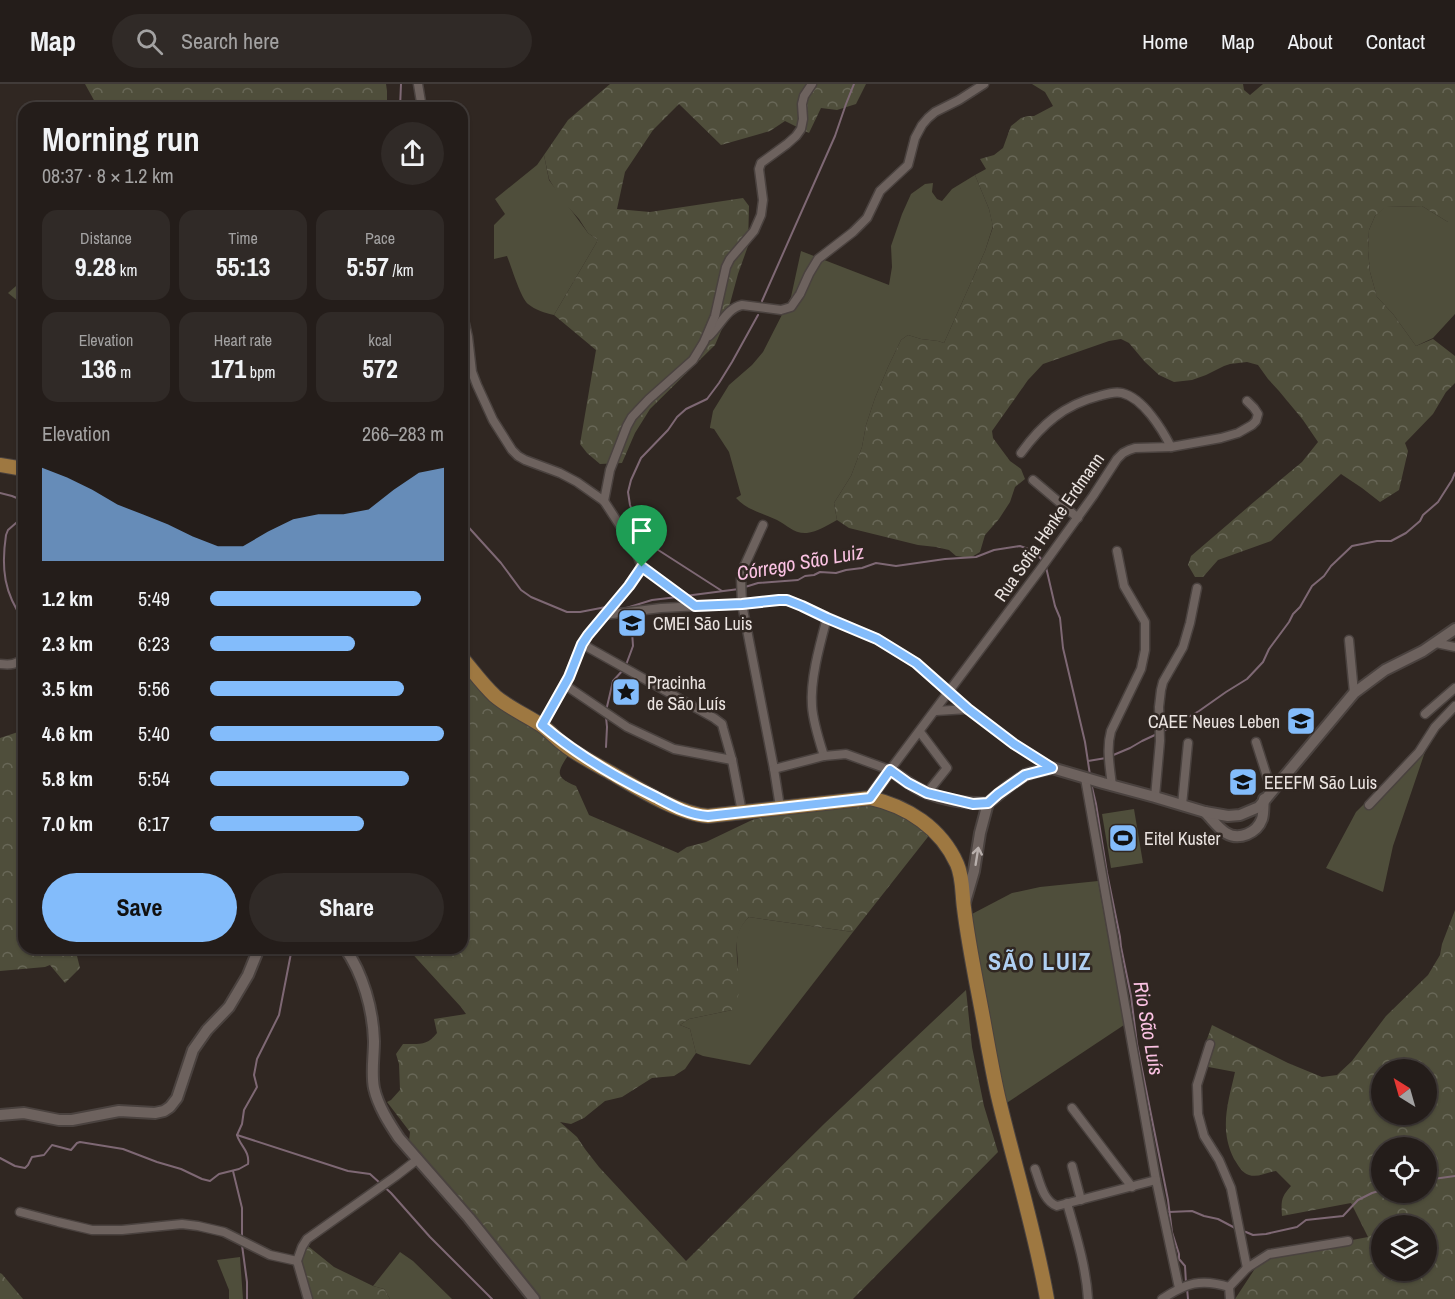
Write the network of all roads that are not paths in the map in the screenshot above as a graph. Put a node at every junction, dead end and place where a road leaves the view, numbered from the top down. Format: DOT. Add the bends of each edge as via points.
graph roads {
  1 [pos="418,84"];
  2 [pos="812,84"];
  3 [pos="984,84"];
  4 [pos="421,102"];
  5 [pos="468,337"];
  6 [pos="706,338"];
  7 [pos="1247,401"];
  8 [pos="1171,447"];
  9 [pos="1021,453"];
  10 [pos="0,465"];
  11 [pos="18,468"];
  12 [pos="1033,480"];
  13 [pos="604,501"];
  14 [pos="1078,518"];
  15 [pos="764,525"];
  16 [pos="1118,551"];
  17 [pos="642,567"];
  18 [pos="1197,588"];
  19 [pos="742,600"];
  20 [pos="695,606"];
  21 [pos="604,615"];
  22 [pos="827,618"];
  23 [pos="1455,629"];
  24 [pos="1349,640"];
  25 [pos="1436,643"];
  26 [pos="582,644"];
  27 [pos="1455,647"];
  28 [pos="0,664"];
  29 [pos="468,665"];
  30 [pos="18,666"];
  31 [pos="565,685"];
  32 [pos="1455,688"];
  33 [pos="949,693"];
  34 [pos="1354,693"];
  35 [pos="1455,706"];
  36 [pos="968,709"];
  37 [pos="936,711"];
  38 [pos="1425,714"];
  39 [pos="542,725"];
  40 [pos="920,732"];
  41 [pos="1256,742"];
  42 [pos="1188,743"];
  43 [pos="824,756"];
  44 [pos="732,760"];
  45 [pos="1052,768"];
  46 [pos="774,769"];
  47 [pos="890,770"];
  48 [pos="1086,778"];
  49 [pos="1107,785"];
  50 [pos="927,793"];
  51 [pos="1268,795"];
  52 [pos="1155,796"];
  53 [pos="870,798"];
  54 [pos="988,803"];
  55 [pos="1182,805"];
  56 [pos="1369,805"];
  57 [pos="780,807"];
  58 [pos="742,812"];
  59 [pos="1205,812"];
  60 [pos="1242,814"];
  61 [pos="1228,816"];
  62 [pos="1227,833"];
  63 [pos="1246,835"];
  64 [pos="964,908"];
  65 [pos="257,954"];
  66 [pos="349,954"];
  67 [pos="1210,1044"];
  68 [pos="1072,1108"];
  69 [pos="0,1114"];
  70 [pos="418,1159"];
  71 [pos="1072,1166"];
  72 [pos="1035,1169"];
  73 [pos="1156,1180"];
  74 [pos="1132,1187"];
  75 [pos="1081,1200"];
  76 [pos="1067,1203"];
  77 [pos="20,1212"];
  78 [pos="1348,1241"];
  79 [pos="297,1261"];
  80 [pos="1247,1268"];
  81 [pos="1183,1287"];
  82 [pos="1229,1287"];
  83 [pos="308,1299"];
  84 [pos="534,1299"];
  85 [pos="1047,1299"];
  86 [pos="1088,1299"];
  87 [pos="1162,1299"];
  88 [pos="1230,1299"];
  1 -- 4 [label="street"];
  2 -- 6 [label="street" via="802,104 801,129 761,164 761,215 754,231 726,267"];
  3 -- 6 [label="street" via="928,118 915,138 908,165 880,191 867,218 818,260 791,307 782,310 737,306"];
  5 -- 13 [label="street" via="477,385 512,450 525,460 577,482"];
  6 -- 13 [label="street" via="693,360 632,417 610,470"];
  7 -- 8 [label="street, Rua Sofia Henke Erdmann" via="1258,414 1247,428 1221,438"];
  8 -- 9 [label="street" via="1148,412 1129,395 1116,392 1070,406 1034,435"];
  8 -- 14 [label="street, Rua Sofia Henke Erdmann" via="1136,448 1123,453"];
  10 -- 11 [label="main road"];
  12 -- 14 [label="street"];
  13 -- 17 [label="street" via="634,547"];
  14 -- 33 [label="street, Rua Sofia Henke Erdmann"];
  15 -- 19 [label="street" via="745,565"];
  16 -- 49 [label="street" via="1124,586 1145,622 1146,644 1142,669 1111,731"];
  17 -- 20 [label="street"];
  17 -- 21 [label="street"];
  18 -- 52 [label="street" via="1183,647 1161,690"];
  19 -- 20 [label="street"];
  19 -- 22 [label="street" via="787,600"];
  19 -- 46 [label="street"];
  20 -- 21 [label="street"];
  21 -- 26 [label="street"];
  22 -- 33 [label="street" via="877,639 916,663"];
  22 -- 43 [label="street" via="812,692"];
  23 -- 25 [label="street"];
  24 -- 34 [label="street"];
  25 -- 27 [label="street"];
  25 -- 34 [label="street" via="1385,670"];
  26 -- 31 [label="street"];
  26 -- 44 [label="street" via="719,722"];
  28 -- 30 [label="street"];
  29 -- 39 [label="main road" via="495,696"];
  31 -- 39 [label="street"];
  31 -- 44 [label="street" via="627,727 674,749"];
  32 -- 38 [label="street"];
  33 -- 36 [label="street"];
  33 -- 37 [label="street, Rua Sofia Henke Erdmann"];
  34 -- 51 [label="street"];
  35 -- 56 [label="street"];
  36 -- 37 [label="street"];
  36 -- 45 [label="street"];
  37 -- 40 [label="street, Rua Sofia Henke Erdmann"];
  39 -- 58 [label="main road" via="584,758 686,812 708,816"];
  40 -- 47 [label="street, Rua Sofia Henke Erdmann"];
  40 -- 50 [label="street" via="948,768"];
  41 -- 51 [label="street"];
  42 -- 55 [label="street"];
  43 -- 46 [label="street"];
  43 -- 47 [label="street" via="846,754"];
  44 -- 58 [label="street"];
  45 -- 48 [label="street"];
  45 -- 54 [label="street" via="1025,775"];
  46 -- 57 [label="street"];
  47 -- 50 [label="street"];
  47 -- 53 [label="street"];
  48 -- 49 [label="street"];
  48 -- 73 [label="street"];
  49 -- 52 [label="street"];
  50 -- 54 [label="street" via="973,804"];
  51 -- 60 [label="street" via="1258,807"];
  51 -- 63 [label="street" via="1262,819"];
  52 -- 55 [label="street"];
  53 -- 57 [label="main road"];
  53 -- 64 [label="main road" via="900,808 934,829 958,865"];
  64 -- 54 [label="street, one-way"];
  55 -- 59 [label="street"];
  57 -- 58 [label="main road"];
  59 -- 61 [label="street"];
  59 -- 62 [label="street"];
  60 -- 61 [label="street"];
  60 -- 63 [label="street"];
  61 -- 62 [label="street"];
  62 -- 63 [label="street"];
  64 -- 85 [label="main road" via="997,1094"];
  65 -- 69 [label="street" via="229,1007 193,1050 177,1098 164,1111 119,1111 65,1120 24,1113"];
  66 -- 70 [label="street" via="370,1007 374,1090 390,1124"];
  67 -- 80 [label="street" via="1197,1085 1198,1114 1204,1136 1231,1188"];
  68 -- 74 [label="street"];
  70 -- 79 [label="street" via="316,1231 307,1239"];
  70 -- 84 [label="street"];
  71 -- 75 [label="street"];
  72 -- 76 [label="street" via="1050,1203"];
  73 -- 74 [label="street"];
  73 -- 81 [label="street"];
  74 -- 75 [label="street"];
  75 -- 76 [label="street"];
  76 -- 86 [label="street" via="1082,1256"];
  77 -- 79 [label="street" via="92,1230 198,1226 224,1232 270,1255"];
  78 -- 80 [label="street" via="1269,1254"];
  79 -- 83 [label="street"];
  80 -- 82 [label="street"];
  81 -- 82 [label="street" via="1206,1282"];
  81 -- 87 [label="street"];
  82 -- 88 [label="street"];
}
